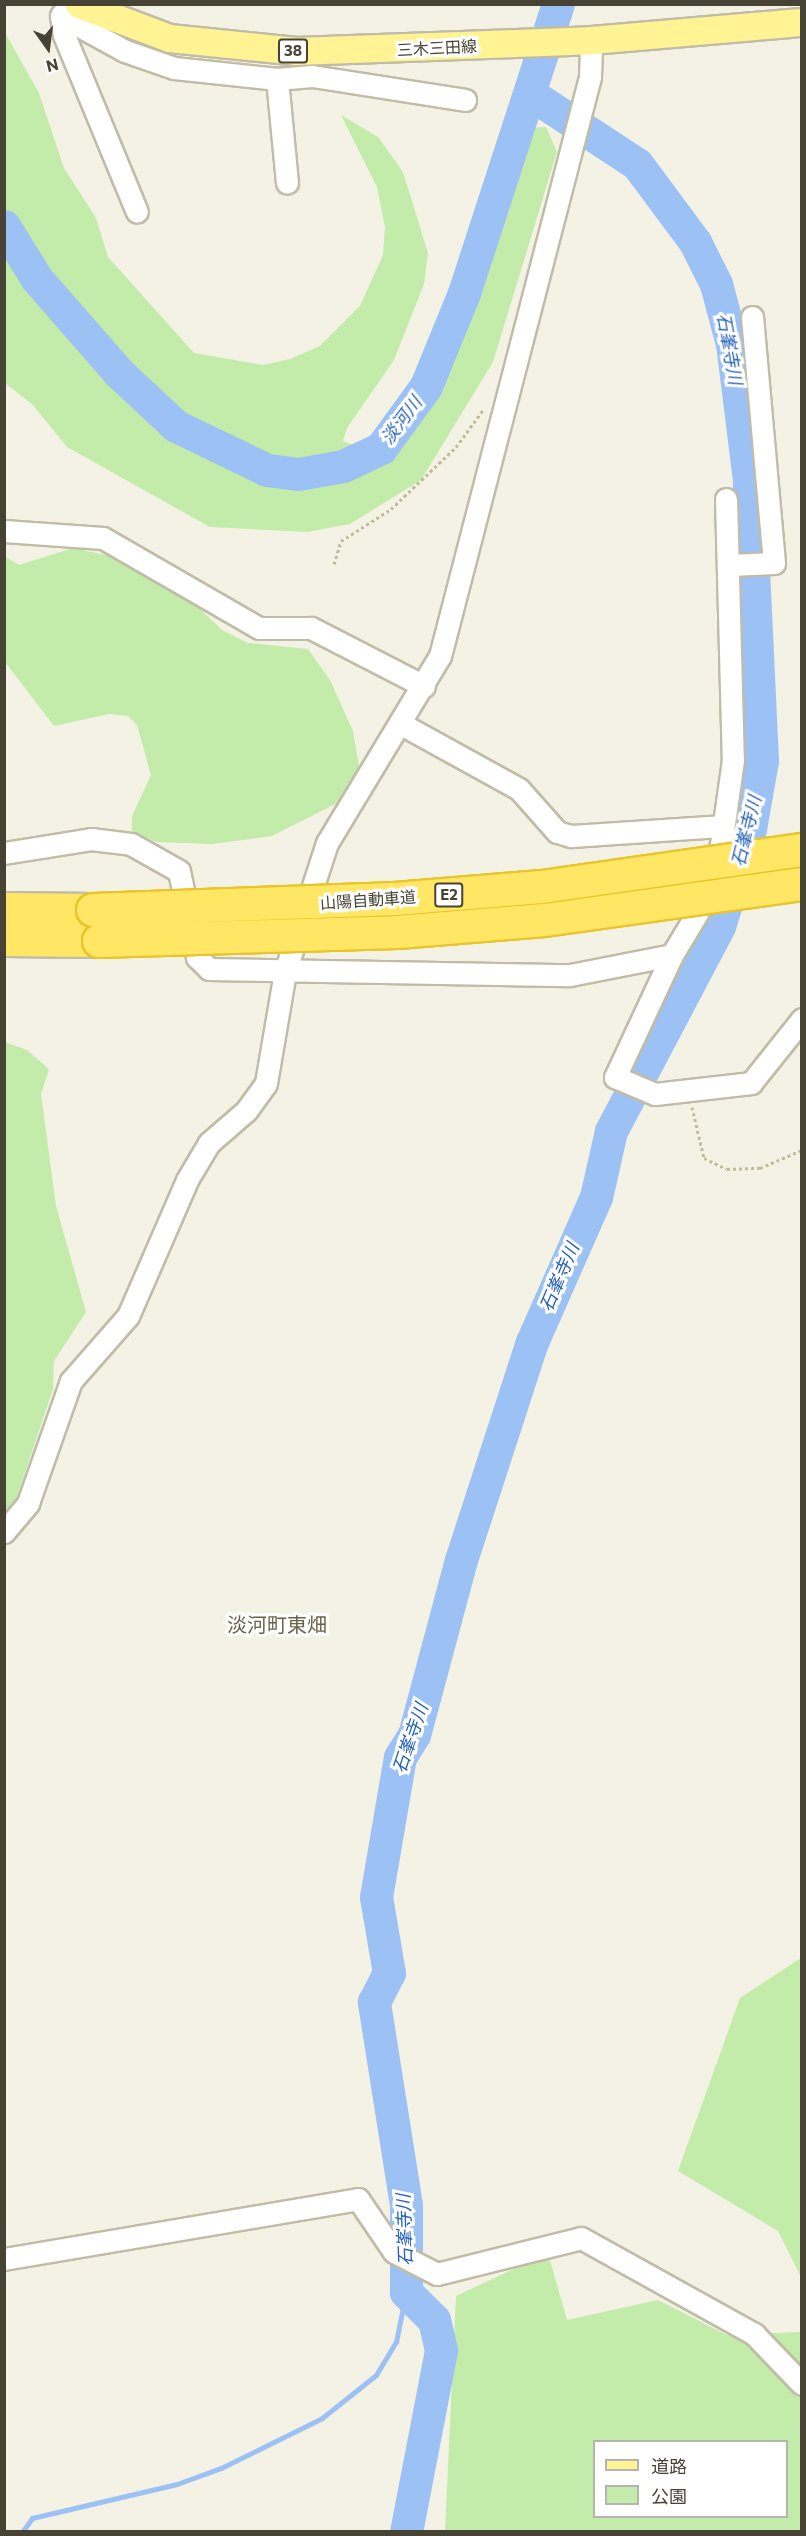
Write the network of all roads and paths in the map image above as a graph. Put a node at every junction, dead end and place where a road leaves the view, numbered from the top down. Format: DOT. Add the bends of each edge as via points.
graph roads {
  1 [pos="70,8"];
  2 [pos="801,22"];
  3 [pos="583,41"];
  4 [pos="277,79"];
  5 [pos="465,100"];
  6 [pos="287,183"];
  7 [pos="137,212"];
  8 [pos="752,317"];
  9 [pos="488,403"];
  10 [pos="726,499"];
  11 [pos="4,531"];
  12 [pos="334,564"];
  13 [pos="731,565"];
  14 [pos="424,686"];
  15 [pos="403,724"];
  16 [pos="721,825"];
  17 [pos="801,850"];
  18 [pos="4,853"];
  19 [pos="801,884"];
  20 [pos="4,909"];
  21 [pos="4,940"];
  22 [pos="672,955"];
  23 [pos="285,972"];
  24 [pos="801,1019"];
  25 [pos="690,1088"];
  26 [pos="801,1150"];
  27 [pos="4,1532"];
  28 [pos="4,2259"];
  29 [pos="801,2384"];
  1 -- 3 [label="main road, 三木三田線 / 38" via="169,38 231,48 401,50"];
  1 -- 4 [label="street" via="125,51 174,68"];
  1 -- 7 [label="street" via="64,34"];
  2 -- 3 [label="main road, 三木三田線 / 38"];
  3 -- 14 [label="street" via="590,77 582,110 440,656"];
  4 -- 5 [label="street" via="312,76"];
  4 -- 6 [label="street"];
  8 -- 13 [label="street" via="774,563"];
  9 -- 12 [label="path" via="456,447 390,509 341,541"];
  10 -- 13 [label="street"];
  11 -- 14 [label="street" via="104,538 259,628 320,631"];
  13 -- 16 [label="street" via="733,760"];
  14 -- 15 [label="street"];
  15 -- 16 [label="street" via="519,789 557,832 571,836"];
  15 -- 23 [label="street" via="327,843"];
  16 -- 22 [label="street" via="708,895"];
  17 -- 20 [label="highway, 山陽自動車道 / E2, bridge" via="565,884 406,898 93,910"];
  18 -- 23 [label="street" via="91,839 131,844 179,871 197,957 209,969"];
  19 -- 21 [label="highway, 山陽自動車道 / E2, bridge" via="556,918 420,930 99,941"];
  22 -- 23 [label="street" via="570,975 453,969"];
  22 -- 25 [label="street" via="615,1077 647,1091"];
  23 -- 27 [label="street" via="266,1083 246,1111 209,1143 187,1180 128,1316 71,1381 28,1503"];
  24 -- 25 [label="street" via="752,1083"];
  25 -- 26 [label="path" via="694,1133 704,1158 727,1169 760,1168"];
  28 -- 29 [label="street" via="358,2199 394,2252 437,2274 581,2238 754,2334"];
}
